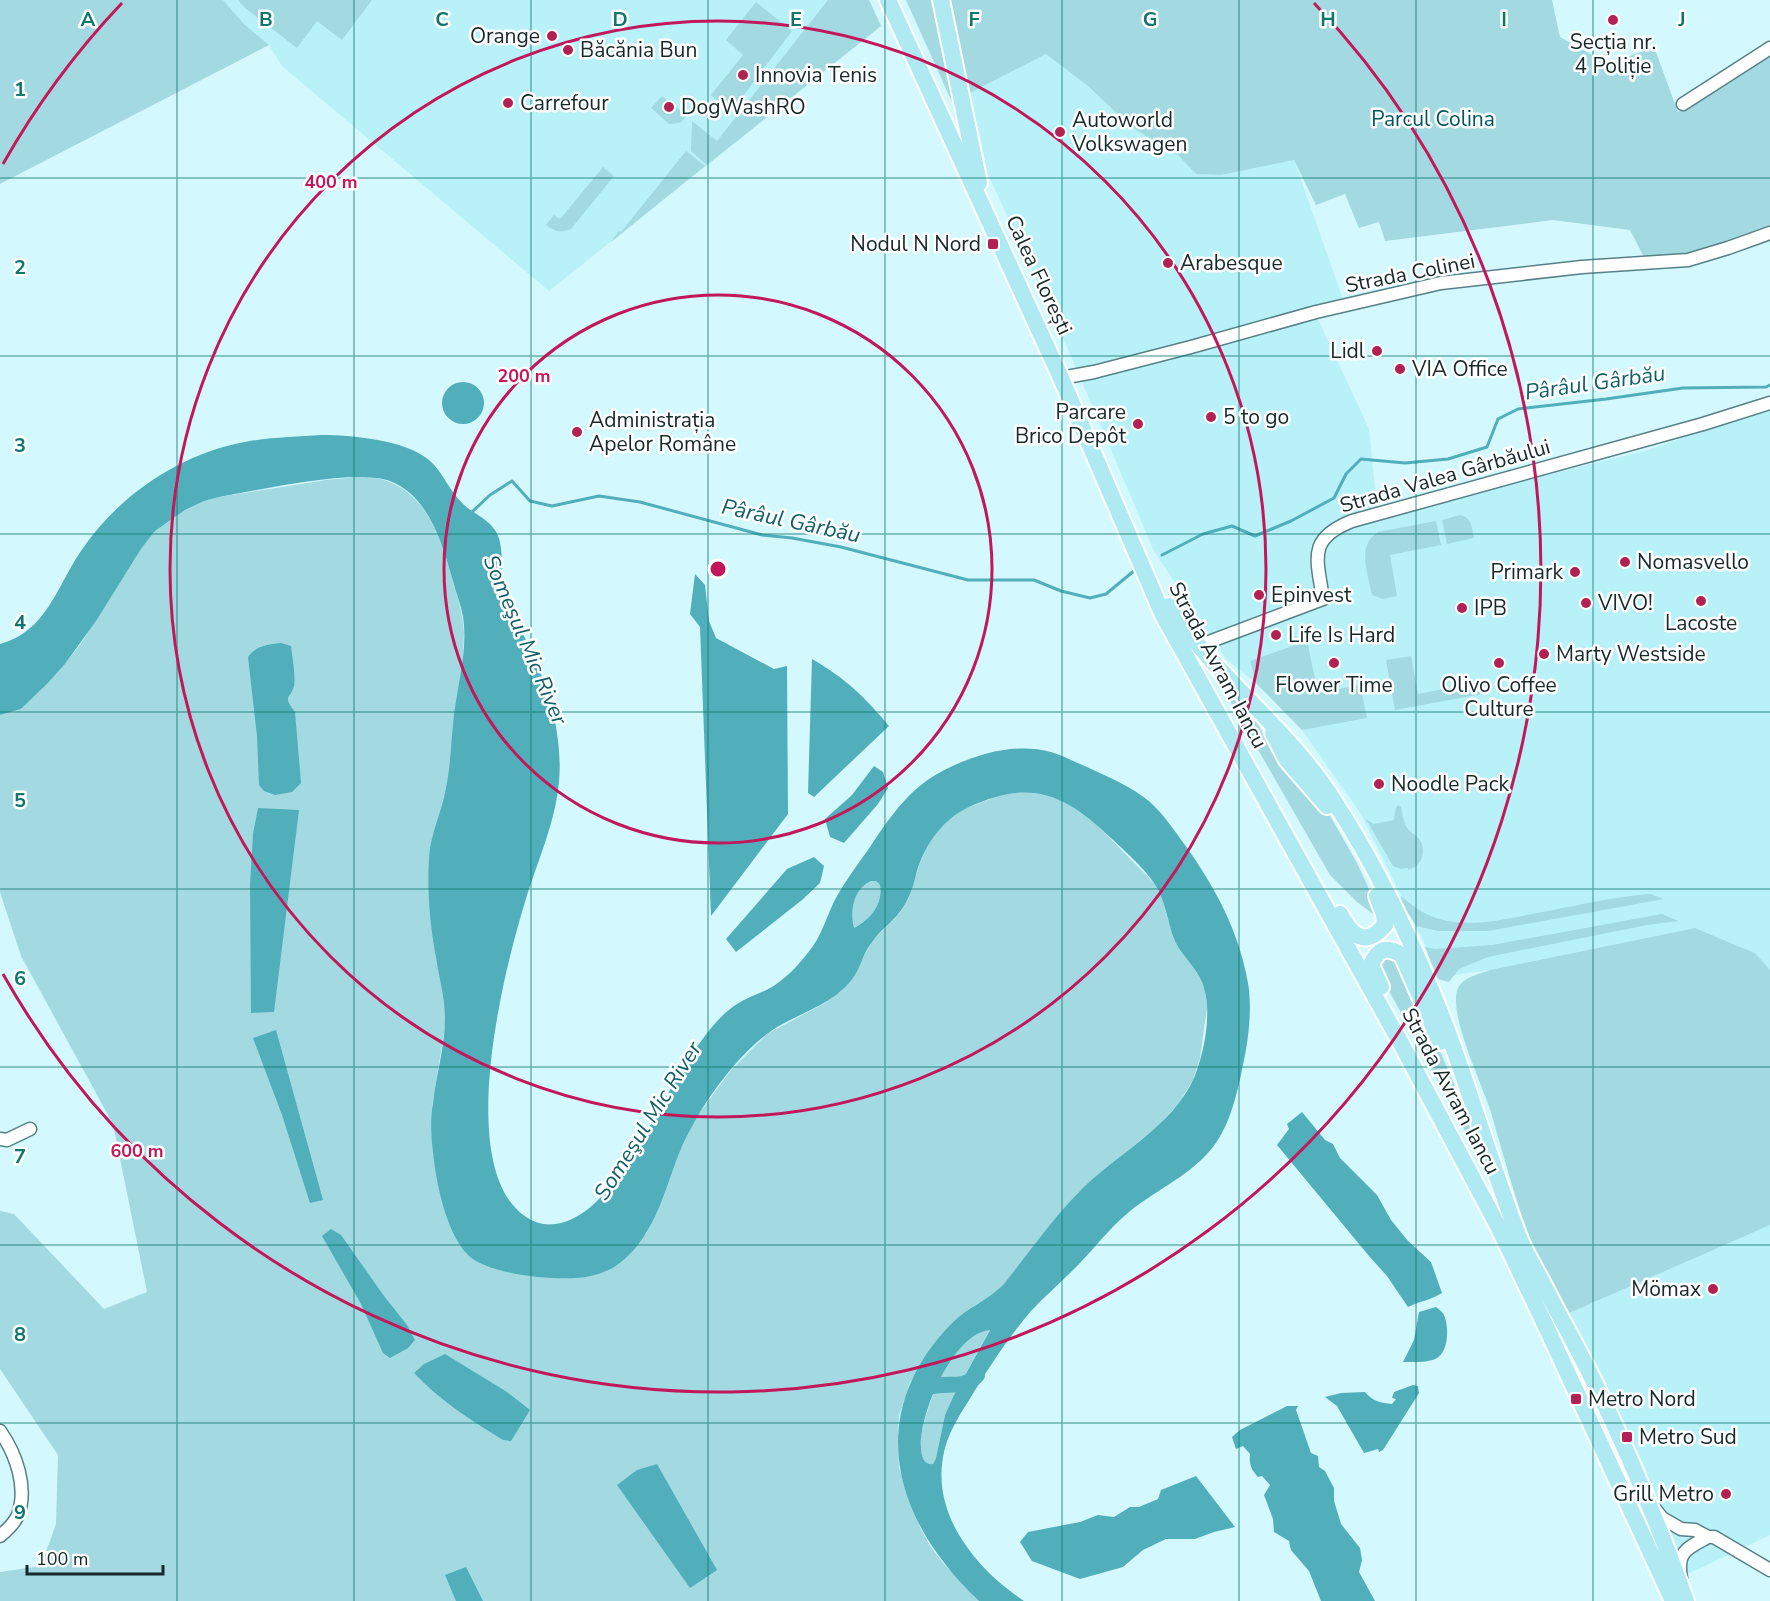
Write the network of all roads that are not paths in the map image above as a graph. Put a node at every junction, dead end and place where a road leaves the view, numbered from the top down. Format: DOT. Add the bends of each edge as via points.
graph roads {
  1 [pos="888,0"];
  2 [pos="942,0"];
  3 [pos="1770,48"];
  4 [pos="1683,104"];
  5 [pos="985,213"];
  6 [pos="1770,233"];
  7 [pos="1062,378"];
  8 [pos="1770,403"];
  9 [pos="1143,564"];
  10 [pos="1198,646"];
  11 [pos="1264,716"];
  12 [pos="1307,874"];
  13 [pos="1476,1112"];
  14 [pos="30,1129"];
  15 [pos="0,1139"];
  16 [pos="1460,1155"];
  17 [pos="0,1431"];
  18 [pos="1645,1496"];
  19 [pos="1681,1529"];
  20 [pos="0,1536"];
  21 [pos="1708,1537"];
  22 [pos="1665,1542"];
  23 [pos="1696,1544"];
  24 [pos="1770,1570"];
  25 [pos="1681,1598"];
  1 -- 5 [label="main road, Calea Florești"];
  2 -- 5 [label="main road"];
  3 -- 4 [label="street"];
  5 -- 7 [label="main road, Calea Florești"];
  6 -- 7 [label="street, Strada Colinei" via="1688,260 1441,283"];
  7 -- 9 [label="main road, Calea Florești"];
  8 -- 10 [label="street, Strada Valea Gârbăului" via="1336,527 1324,537 1317,558 1323,600"];
  9 -- 10 [label="main road, Strada Avram Iancu"];
  9 -- 12 [label="main road, Strada Avram Iancu" via="1178,643"];
  10 -- 11 [label="main road, Strada Avram Iancu"];
  11 -- 12 [label="main road" via="1287,760 1326,805 1346,836 1376,892 1385,925 1368,938 1358,937"];
  11 -- 13 [label="main road, Strada Avram Iancu" via="1308,762 1356,837 1410,940"];
  12 -- 16 [label="main road, Strada Avram Iancu"];
  13 -- 16 [label="main road" via="1459,1086 1402,955 1392,949 1383,950 1371,965 1374,974 1443,1100"];
  13 -- 18 [label="main road, Strada Avram Iancu" via="1522,1244 1596,1386"];
  14 -- 15 [label="street" via="7,1140"];
  16 -- 25 [label="main road, Strada Avram Iancu"];
  17 -- 20 [label="street" via="12,1449 22,1491 17,1516"];
  18 -- 19 [label="street" via="1662,1518"];
  18 -- 22 [label="main road, Strada Avram Iancu"];
  19 -- 21 [label="street" via="1695,1530"];
  19 -- 22 [label="street"];
  21 -- 23 [label="street"];
  21 -- 24 [label="street"];
  22 -- 23 [label="street"];
  22 -- 25 [label="main road, Strada Avram Iancu"];
  23 -- 25 [label="street" via="1682,1554"];
}
